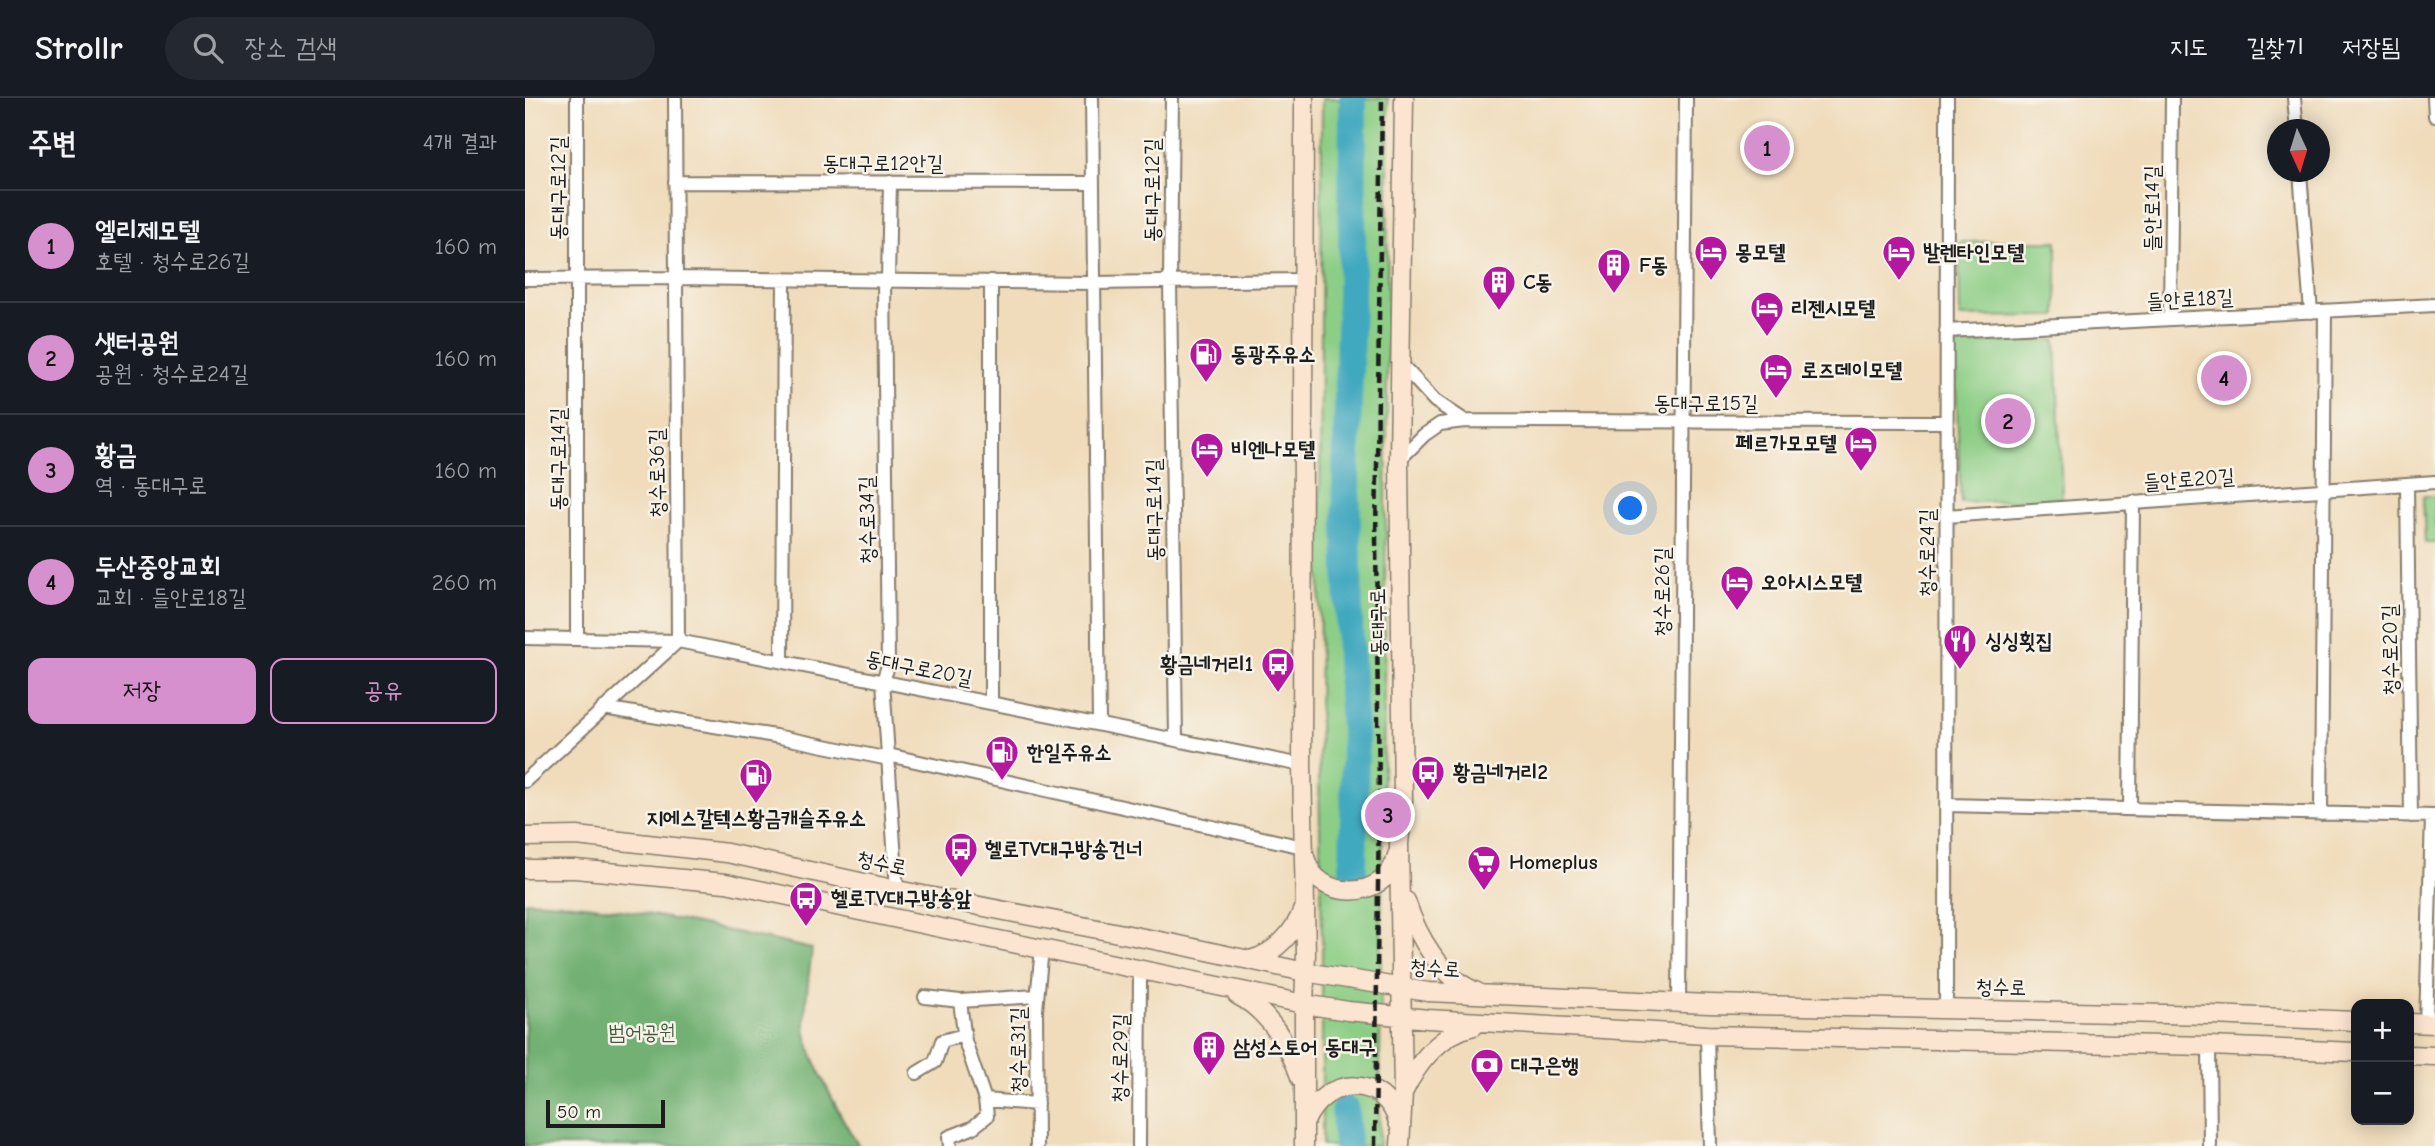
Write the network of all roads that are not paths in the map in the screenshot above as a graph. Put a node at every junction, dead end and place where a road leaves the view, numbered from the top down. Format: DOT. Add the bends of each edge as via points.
graph roads {
  1 [pos="577,98"];
  2 [pos="675,98"];
  3 [pos="1092,98"];
  4 [pos="1171,98"];
  5 [pos="1304,98"];
  6 [pos="1404,98"];
  7 [pos="1686,98"];
  8 [pos="1947,98"];
  9 [pos="2172,98"];
  10 [pos="2294,98"];
  11 [pos="2434,98"];
  12 [pos="2435,116"];
  13 [pos="2296,119"];
  14 [pos="890,181"];
  15 [pos="675,182"];
  16 [pos="2301,182"];
  17 [pos="1092,183"];
  18 [pos="675,278"];
  19 [pos="525,279"];
  20 [pos="577,279"];
  21 [pos="784,279"];
  22 [pos="886,280"];
  23 [pos="1305,280"];
  24 [pos="991,281"];
  25 [pos="1170,281"];
  26 [pos="1093,283"];
  27 [pos="2435,305"];
  28 [pos="2325,311"];
  29 [pos="2311,312"];
  30 [pos="2170,319"];
  31 [pos="1947,331"];
  32 [pos="1400,362"];
  33 [pos="1465,421"];
  34 [pos="1683,422"];
  35 [pos="1946,422"];
  36 [pos="1399,460"];
  37 [pos="2435,482"];
  38 [pos="2407,484"];
  39 [pos="2324,488"];
  40 [pos="2133,502"];
  41 [pos="1946,516"];
  42 [pos="525,638"];
  43 [pos="577,639"];
  44 [pos="678,641"];
  45 [pos="782,661"];
  46 [pos="883,681"];
  47 [pos="991,702"];
  48 [pos="603,708"];
  49 [pos="1099,723"];
  50 [pos="1176,739"];
  51 [pos="888,757"];
  52 [pos="1302,765"];
  53 [pos="525,781"];
  54 [pos="1946,805"];
  55 [pos="2130,809"];
  56 [pos="2322,814"];
  57 [pos="2411,816"];
  58 [pos="2433,816"];
  59 [pos="525,837"];
  60 [pos="1399,844"];
  61 [pos="1303,847"];
  62 [pos="525,869"];
  63 [pos="1401,881"];
  64 [pos="897,890"];
  65 [pos="1305,902"];
  66 [pos="1042,948"];
  67 [pos="1250,960"];
  68 [pos="1140,971"];
  69 [pos="1305,972"];
  70 [pos="1218,986"];
  71 [pos="1400,989"];
  72 [pos="1480,993"];
  73 [pos="1037,996"];
  74 [pos="925,997"];
  75 [pos="960,1001"];
  76 [pos="1679,1002"];
  77 [pos="1304,1004"];
  78 [pos="1946,1009"];
  79 [pos="1401,1017"];
  80 [pos="2351,1021"];
  81 [pos="1488,1023"];
  82 [pos="2423,1024"];
  83 [pos="964,1035"];
  84 [pos="1707,1035"];
  85 [pos="2210,1046"];
  86 [pos="2351,1052"];
  87 [pos="2414,1055"];
  88 [pos="2435,1056"];
  89 [pos="917,1073"];
  90 [pos="1304,1089"];
  91 [pos="1403,1093"];
  92 [pos="985,1100"];
  93 [pos="1037,1104"];
  94 [pos="1304,1141"];
  95 [pos="1400,1144"];
  96 [pos="950,1146"];
  97 [pos="1037,1146"];
  98 [pos="1139,1146"];
  99 [pos="1710,1146"];
  100 [pos="2210,1146"];
  1 -- 20 [label="street, 동대구로12길"];
  2 -- 15 [label="street, 청수로36길"];
  3 -- 17 [label="street"];
  4 -- 25 [label="street, 동대구로12길"];
  5 -- 23 [label="main road"];
  6 -- 32 [label="main road, 동대구로"];
  7 -- 34 [label="street, 청수로26길"];
  8 -- 31 [label="street, 청수로24길"];
  9 -- 30 [label="street, 들안로14길"];
  10 -- 13 [label="street"];
  11 -- 12 [label="street"];
  14 -- 15 [label="street, 동대구로12안길"];
  14 -- 17 [label="street, 동대구로12안길"];
  14 -- 22 [label="street"];
  15 -- 18 [label="street, 청수로36길"];
  16 -- 29 [label="street"];
  17 -- 26 [label="street"];
  18 -- 20 [label="street"];
  18 -- 21 [label="street"];
  18 -- 44 [label="street, 청수로36길"];
  19 -- 20 [label="street"];
  20 -- 43 [label="street, 동대구로14길"];
  21 -- 22 [label="street"];
  21 -- 45 [label="street"];
  22 -- 24 [label="street"];
  22 -- 46 [label="street, 청수로34길" via="888,666"];
  23 -- 25 [label="street"];
  23 -- 52 [label="main road"];
  24 -- 26 [label="street"];
  24 -- 47 [label="street"];
  25 -- 26 [label="street"];
  25 -- 50 [label="street, 동대구로14길"];
  26 -- 49 [label="street"];
  27 -- 28 [label="street, 들안로18길"];
  28 -- 29 [label="street, 들안로18길"];
  28 -- 39 [label="street"];
  29 -- 30 [label="street, 들안로18길"];
  30 -- 31 [label="street, 들안로18길"];
  31 -- 35 [label="street, 청수로24길"];
  32 -- 33 [label="street" via="1435,401"];
  32 -- 36 [label="main road, 동대구로"];
  33 -- 34 [label="street, 동대구로15길"];
  33 -- 36 [label="street, 동대구로15길" via="1440,424"];
  34 -- 35 [label="street, 동대구로15길"];
  34 -- 76 [label="street, 청수로26길"];
  35 -- 41 [label="street, 청수로24길"];
  36 -- 60 [label="main road, 동대구로" via="1403,801"];
  37 -- 38 [label="street, 들안로20길"];
  38 -- 39 [label="street, 들안로20길"];
  38 -- 57 [label="street, 청수로20길"];
  39 -- 40 [label="street, 들안로20길"];
  39 -- 56 [label="street"];
  40 -- 41 [label="street, 들안로20길"];
  40 -- 55 [label="street"];
  41 -- 54 [label="street, 청수로24길"];
  42 -- 43 [label="street, 동대구로20길"];
  43 -- 44 [label="street, 동대구로20길"];
  44 -- 45 [label="street, 동대구로20길"];
  44 -- 48 [label="street"];
  45 -- 46 [label="street, 동대구로20길"];
  46 -- 47 [label="street, 동대구로20길"];
  46 -- 51 [label="street, 청수로34길"];
  47 -- 49 [label="street, 동대구로20길"];
  48 -- 51 [label="street"];
  48 -- 53 [label="street"];
  49 -- 50 [label="street, 동대구로20길"];
  50 -- 52 [label="street, 동대구로20길"];
  51 -- 61 [label="street"];
  51 -- 64 [label="street, 청수로34길"];
  52 -- 61 [label="main road"];
  54 -- 55 [label="street"];
  54 -- 78 [label="street, 청수로24길"];
  55 -- 56 [label="street"];
  56 -- 57 [label="street"];
  57 -- 58 [label="street"];
  58 -- 82 [label="street"];
  59 -- 64 [label="main road, 청수로" via="577,836 727,853"];
  60 -- 61 [label="main road" via="1397,860 1388,874 1361,891 1329,886 1307,863"];
  60 -- 63 [label="main road, 동대구로"];
  61 -- 65 [label="main road"];
  62 -- 66 [label="main road" via="726,883"];
  63 -- 71 [label="main road, 동대구로"];
  63 -- 72 [label="main road" via="1410,915 1426,945 1450,973"];
  64 -- 67 [label="main road, 청수로"];
  65 -- 67 [label="main road" via="1286,938"];
  65 -- 69 [label="main road"];
  66 -- 68 [label="main road"];
  66 -- 73 [label="street, 청수로31길"];
  67 -- 69 [label="main road, 청수로"];
  68 -- 70 [label="main road"];
  68 -- 98 [label="street, 청수로29길"];
  69 -- 71 [label="main road, 청수로"];
  69 -- 77 [label="main road"];
  70 -- 77 [label="main road"];
  70 -- 90 [label="main road" via="1249,1001 1262,1015 1292,1058"];
  71 -- 72 [label="main road, 청수로"];
  71 -- 79 [label="main road, 동대구로"];
  72 -- 76 [label="main road, 청수로"];
  73 -- 75 [label="street, 청수로31길"];
  73 -- 93 [label="street, 청수로31길"];
  74 -- 75 [label="street, 청수로31길"];
  75 -- 83 [label="street, 청수로31길"];
  76 -- 78 [label="main road, 청수로"];
  77 -- 79 [label="main road"];
  77 -- 90 [label="main road"];
  78 -- 80 [label="main road, 청수로"];
  79 -- 81 [label="main road"];
  79 -- 91 [label="main road, 동대구로"];
  81 -- 84 [label="main road"];
  81 -- 91 [label="main road" via="1460,1029 1446,1038 1425,1058"];
  83 -- 89 [label="street" via="942,1041 935,1062"];
  83 -- 92 [label="street, 청수로31길"];
  84 -- 85 [label="main road"];
  84 -- 99 [label="street"];
  85 -- 86 [label="main road"];
  85 -- 100 [label="street"];
  87 -- 88 [label="main road"];
  90 -- 94 [label="main road"];
  91 -- 95 [label="main road, 동대구로"];
  92 -- 93 [label="street, 청수로31길"];
  92 -- 96 [label="street, 청수로31길" via="987,1116 949,1137"];
  93 -- 97 [label="street, 청수로31길"];
  94 -- 95 [label="main road" via="1305,1123 1318,1100 1342,1087 1355,1086 1390,1104 1397,1116"];
}
